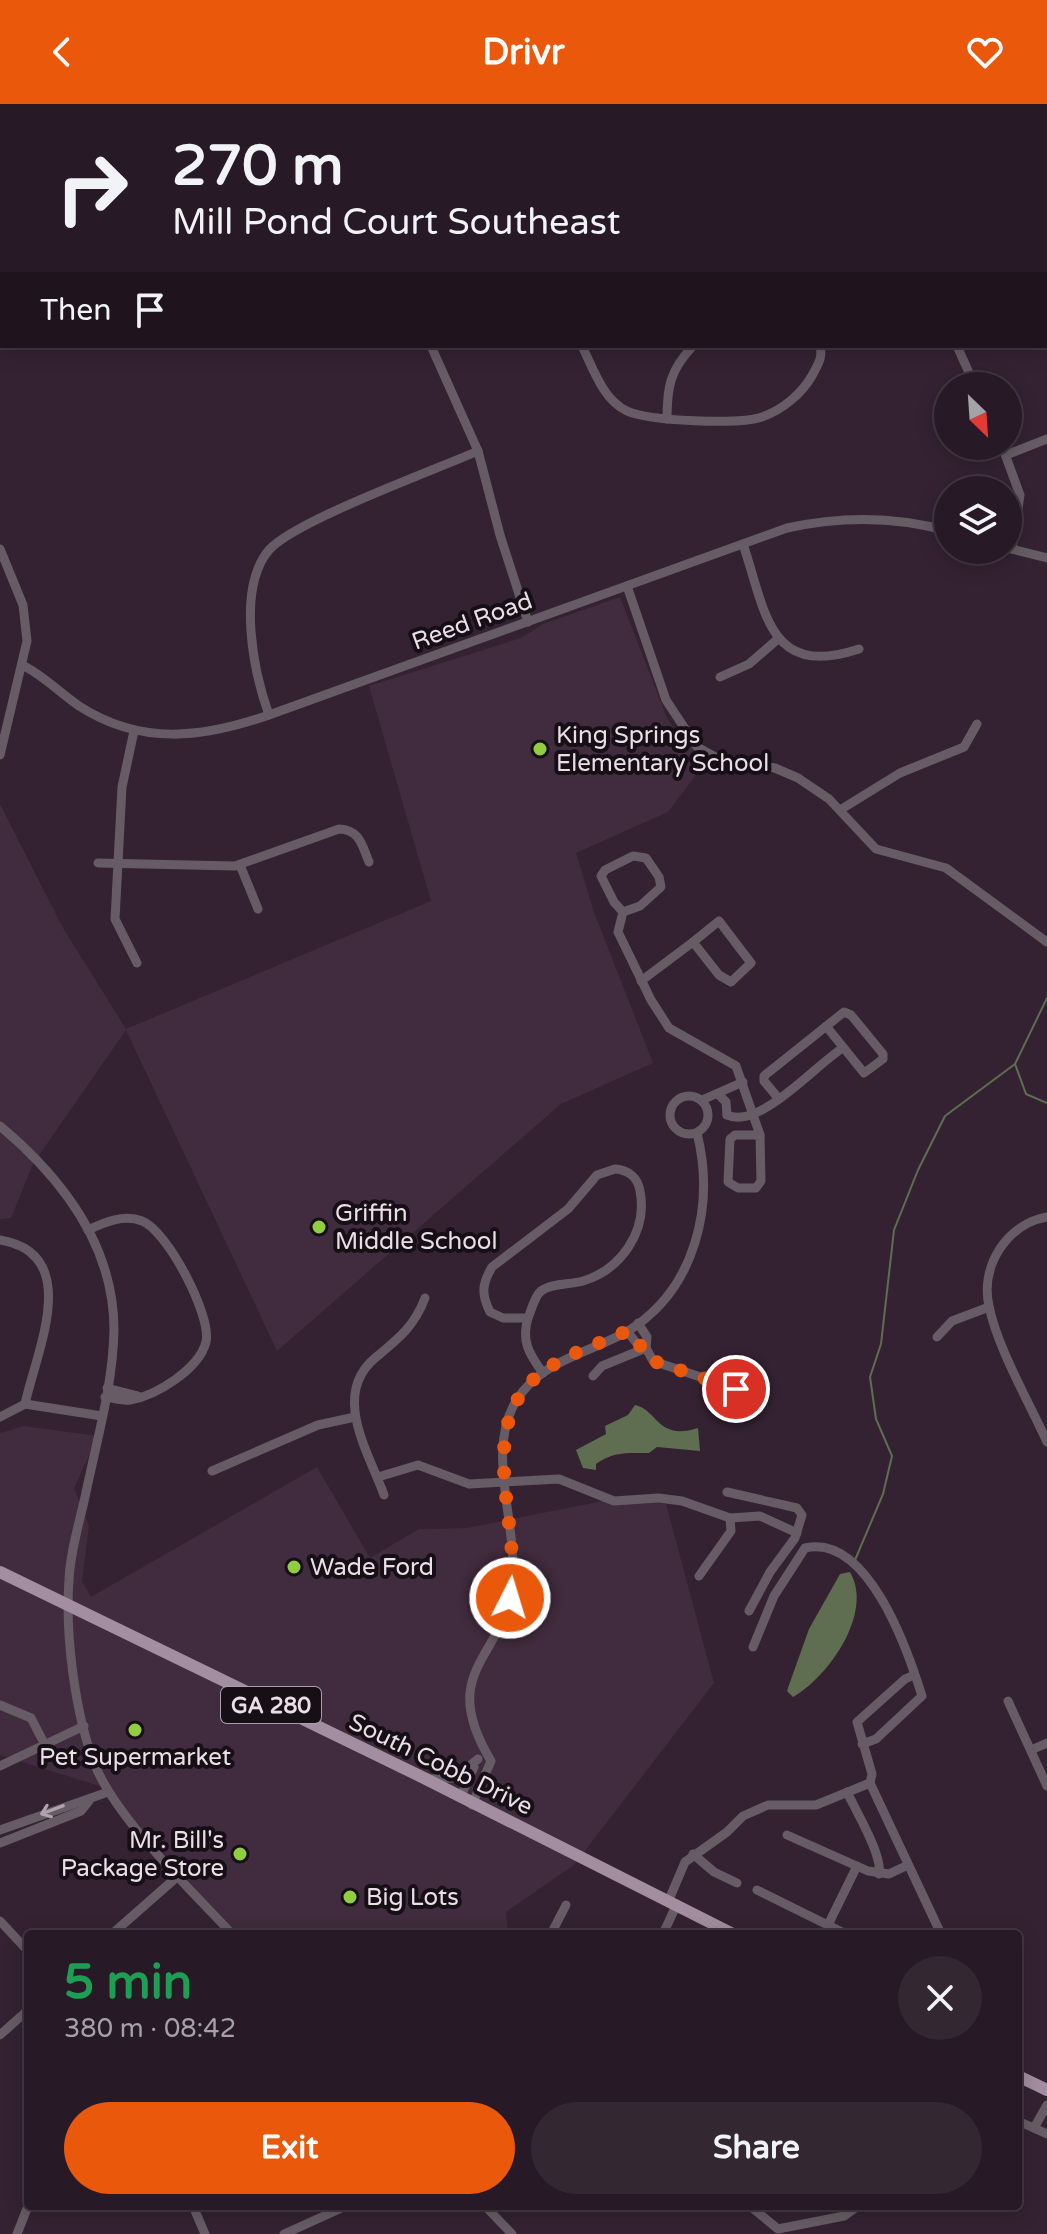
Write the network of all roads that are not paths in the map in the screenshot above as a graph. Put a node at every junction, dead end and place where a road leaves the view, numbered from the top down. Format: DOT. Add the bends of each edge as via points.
graph roads {
  1 [pos="435,348"];
  2 [pos="583,348"];
  3 [pos="691,348"];
  4 [pos="820,348"];
  5 [pos="958,348"];
  6 [pos="969,372"];
  7 [pos="667,419"];
  8 [pos="1047,439"];
  9 [pos="1022,445"];
  10 [pos="478,451"];
  11 [pos="934,528"];
  12 [pos="743,544"];
  13 [pos="0,549"];
  14 [pos="1022,551"];
  15 [pos="1047,558"];
  16 [pos="627,586"];
  17 [pos="528,622"];
  18 [pos="779,638"];
  19 [pos="859,649"];
  20 [pos="24,666"];
  21 [pos="720,677"];
  22 [pos="269,715"];
  23 [pos="977,724"];
  24 [pos="134,731"];
  25 [pos="0,755"];
  26 [pos="840,810"];
  27 [pos="117,861"];
  28 [pos="369,862"];
  29 [pos="98,863"];
  30 [pos="240,865"];
  31 [pos="258,909"];
  32 [pos="623,912"];
  33 [pos="693,942"];
  34 [pos="1047,942"];
  35 [pos="137,963"];
  36 [pos="641,981"];
  37 [pos="826,1026"];
  38 [pos="843,1048"];
  39 [pos="743,1082"];
  40 [pos="718,1094"];
  41 [pos="779,1099"];
  42 [pos="702,1100"];
  43 [pos="753,1113"];
  44 [pos="727,1115"];
  45 [pos="708,1118"];
  46 [pos="0,1126"];
  47 [pos="697,1133"];
  48 [pos="760,1135"];
  49 [pos="1047,1217"];
  50 [pos="88,1230"];
  51 [pos="0,1240"];
  52 [pos="425,1298"];
  53 [pos="989,1307"];
  54 [pos="528,1318"];
  55 [pos="638,1323"];
  56 [pos="627,1331"];
  57 [pos="937,1337"];
  58 [pos="646,1348"];
  59 [pos="543,1373"];
  60 [pos="593,1376"];
  61 [pos="736,1389"];
  62 [pos="106,1392"];
  63 [pos="25,1404"];
  64 [pos="102,1416"];
  65 [pos="0,1417"];
  66 [pos="355,1417"];
  67 [pos="1047,1442"];
  68 [pos="212,1471"];
  69 [pos="378,1477"];
  70 [pos="507,1482"];
  71 [pos="727,1492"];
  72 [pos="384,1495"];
  73 [pos="730,1518"];
  74 [pos="797,1533"];
  75 [pos="0,1572"];
  76 [pos="699,1576"];
  77 [pos="68,1607"];
  78 [pos="749,1611"];
  79 [pos="753,1647"];
  80 [pos="914,1675"];
  81 [pos="1008,1701"];
  82 [pos="0,1705"];
  83 [pos="84,1726"];
  84 [pos="1047,1743"];
  85 [pos="862,1744"];
  86 [pos="45,1745"];
  87 [pos="1031,1750"];
  88 [pos="482,1755"];
  89 [pos="0,1766"];
  90 [pos="426,1779"];
  91 [pos="870,1783"];
  92 [pos="1047,1786"];
  93 [pos="108,1792"];
  94 [pos="847,1792"];
  95 [pos="460,1798"];
  96 [pos="89,1801"];
  97 [pos="472,1805"];
  98 [pos="26,1820"];
  99 [pos="0,1830"];
  100 [pos="31,1831"];
  101 [pos="787,1835"];
  102 [pos="0,1843"];
  103 [pos="693,1854"];
  104 [pos="908,1865"];
  105 [pos="857,1866"];
  106 [pos="879,1874"];
  107 [pos="178,1876"];
  108 [pos="737,1883"];
  109 [pos="757,1890"];
  110 [pos="672,1904"];
  111 [pos="566,1905"];
  112 [pos="0,1921"];
  113 [pos="828,1925"];
  114 [pos="117,1930"];
  115 [pos="228,1930"];
  116 [pos="553,1930"];
  117 [pos="664,1930"];
  118 [pos="725,1930"];
  119 [pos="838,1930"];
  120 [pos="939,1930"];
  121 [pos="24,1947"];
  122 [pos="24,2014"];
  123 [pos="0,2035"];
  124 [pos="1022,2078"];
  125 [pos="1047,2090"];
  126 [pos="1047,2105"];
  127 [pos="1022,2123"];
  128 [pos="1034,2128"];
  129 [pos="1047,2134"];
  130 [pos="26,2210"];
  131 [pos="195,2210"];
  132 [pos="337,2210"];
  133 [pos="489,2210"];
  134 [pos="754,2210"];
  135 [pos="852,2210"];
  136 [pos="777,2232"];
  137 [pos="17,2234"];
  138 [pos="205,2234"];
  139 [pos="284,2234"];
  140 [pos="512,2234"];
  1 -- 10 [label="street"];
  2 -- 7 [label="street" via="603,390 624,410"];
  3 -- 7 [label="street" via="669,379"];
  4 -- 7 [label="street" via="809,382 785,407 759,418"];
  5 -- 6 [label="street"];
  8 -- 9 [label="street"];
  10 -- 17 [label="street"];
  10 -- 22 [label="street" via="309,525 268,551 253,593 251,645"];
  11 -- 12 [label="street, Reed Road" via="896,520 841,519 787,528"];
  12 -- 16 [label="street, Reed Road"];
  12 -- 18 [label="street"];
  13 -- 20 [label="street" via="25,614"];
  14 -- 15 [label="street"];
  16 -- 17 [label="street, Reed Road"];
  16 -- 26 [label="street" via="666,700 693,743 717,758 787,772"];
  17 -- 22 [label="street, Reed Road"];
  18 -- 19 [label="street" via="795,653 811,658"];
  18 -- 21 [label="street" via="749,664"];
  20 -- 24 [label="street, Reed Road" via="91,713"];
  20 -- 25 [label="street"];
  22 -- 24 [label="street, Reed Road" via="193,736"];
  23 -- 26 [label="street" via="964,747 900,773"];
  24 -- 27 [label="street" via="122,787"];
  26 -- 34 [label="street" via="876,849 946,868"];
  27 -- 29 [label="street"];
  27 -- 30 [label="street"];
  27 -- 35 [label="street" via="115,919"];
  28 -- 30 [label="street" via="359,837 339,829"];
  30 -- 31 [label="street"];
  32 -- 32 [label="street" via="640,906 661,887 643,856 602,873"];
  32 -- 36 [label="street" via="618,932"];
  33 -- 33 [label="street" via="719,921 751,963 728,982"];
  33 -- 36 [label="street"];
  36 -- 39 [label="street" via="669,1028 728,1058"];
  37 -- 38 [label="street"];
  37 -- 38 [label="street" via="847,1011 884,1057 864,1073"];
  37 -- 41 [label="street" via="764,1076"];
  38 -- 41 [label="street"];
  39 -- 40 [label="street"];
  39 -- 43 [label="street"];
  40 -- 42 [label="street"];
  40 -- 44 [label="street" via="726,1102"];
  41 -- 43 [label="street"];
  42 -- 45 [label="street"];
  42 -- 47 [label="street" via="685,1096 670,1114 676,1129"];
  43 -- 44 [label="street"];
  43 -- 48 [label="street"];
  44 -- 45 [label="street"];
  45 -- 47 [label="street"];
  46 -- 50 [label="street" via="48,1169"];
  47 -- 55 [label="street" via="706,1177 697,1232 675,1286"];
  48 -- 48 [label="street" via="760,1184 753,1189 731,1187 730,1139"];
  49 -- 53 [label="street" via="1024,1225 999,1250 988,1285"];
  50 -- 62 [label="street" via="112,1307"];
  50 -- 62 [label="street" via="130,1218 157,1229 205,1322 206,1342 194,1362 159,1389 130,1400"];
  51 -- 63 [label="street" via="32,1253 51,1286"];
  52 -- 66 [label="street" via="413,1326 362,1372 354,1393"];
  53 -- 57 [label="street" via="952,1321"];
  53 -- 67 [label="street"];
  54 -- 54 [label="street" via="537,1294 548,1287 584,1281 619,1262 633,1240 641,1207 638,1183 630,1173 615,1169 597,1175 568,1209 492,1267 483,1297 490,1312"];
  54 -- 59 [label="street" via="523,1333 529,1354"];
  55 -- 56 [label="street"];
  55 -- 58 [label="street" via="647,1337"];
  56 -- 58 [label="street"];
  56 -- 59 [label="street"];
  58 -- 60 [label="street" via="602,1366"];
  58 -- 61 [label="street" via="653,1361"];
  59 -- 70 [label="street" via="516,1401 507,1427"];
  62 -- 64 [label="street"];
  63 -- 64 [label="street"];
  63 -- 65 [label="street"];
  64 -- 77 [label="street"];
  66 -- 68 [label="street" via="318,1425"];
  66 -- 69 [label="street"];
  69 -- 70 [label="street" via="418,1465 469,1484"];
  69 -- 72 [label="street"];
  70 -- 73 [label="street" via="559,1479 614,1501 670,1499"];
  70 -- 88 [label="street" via="512,1586 468,1696"];
  71 -- 74 [label="street" via="797,1508 802,1518"];
  73 -- 74 [label="street" via="760,1516"];
  73 -- 76 [label="street" via="731,1531"];
  74 -- 78 [label="street"];
  75 -- 77 [label="main road, South Cobb Drive / GA 280"];
  77 -- 83 [label="street"];
  77 -- 90 [label="main road, South Cobb Drive / GA 280"];
  79 -- 80 [label="street" via="790,1567 805,1548 819,1547 854,1563 875,1585"];
  80 -- 85 [label="street" via="858,1719"];
  80 -- 85 [label="street" via="922,1696 876,1739"];
  81 -- 87 [label="street"];
  82 -- 86 [label="street" via="31,1718"];
  83 -- 86 [label="street"];
  83 -- 93 [label="street"];
  84 -- 87 [label="street"];
  85 -- 91 [label="street"];
  86 -- 89 [label="street"];
  87 -- 92 [label="street"];
  88 -- 90 [label="street" via="455,1778"];
  88 -- 95 [label="street"];
  88 -- 97 [label="street" via="491,1761"];
  90 -- 95 [label="main road, South Cobb Drive / GA 280"];
  91 -- 94 [label="street"];
  91 -- 104 [label="street"];
  93 -- 96 [label="street"];
  93 -- 107 [label="street"];
  94 -- 103 [label="street" via="816,1805 756,1808"];
  94 -- 106 [label="street" via="878,1854"];
  95 -- 97 [label="main road, South Cobb Drive / GA 280"];
  96 -- 98 [label="street, one-way" via="77,1800"];
  96 -- 100 [label="street" via="81,1811"];
  97 -- 110 [label="main road, South Cobb Drive / GA 280"];
  98 -- 99 [label="street"];
  98 -- 100 [label="street"];
  100 -- 102 [label="street"];
  101 -- 105 [label="street"];
  103 -- 108 [label="street"];
  103 -- 110 [label="street" via="681,1867"];
  104 -- 106 [label="street"];
  104 -- 120 [label="street"];
  105 -- 106 [label="street"];
  105 -- 113 [label="street"];
  107 -- 114 [label="street"];
  107 -- 115 [label="street"];
  109 -- 113 [label="street"];
  110 -- 117 [label="street"];
  110 -- 118 [label="main road, South Cobb Drive / GA 280"];
  111 -- 116 [label="street"];
  112 -- 121 [label="street"];
  113 -- 119 [label="street"];
  122 -- 123 [label="street"];
  124 -- 125 [label="main road"];
  126 -- 128 [label="street"];
  127 -- 128 [label="street"];
  128 -- 129 [label="street"];
  130 -- 137 [label="street"];
  131 -- 138 [label="street"];
  132 -- 139 [label="street"];
  133 -- 140 [label="street"];
  134 -- 136 [label="street"];
  135 -- 136 [label="street"];
}
